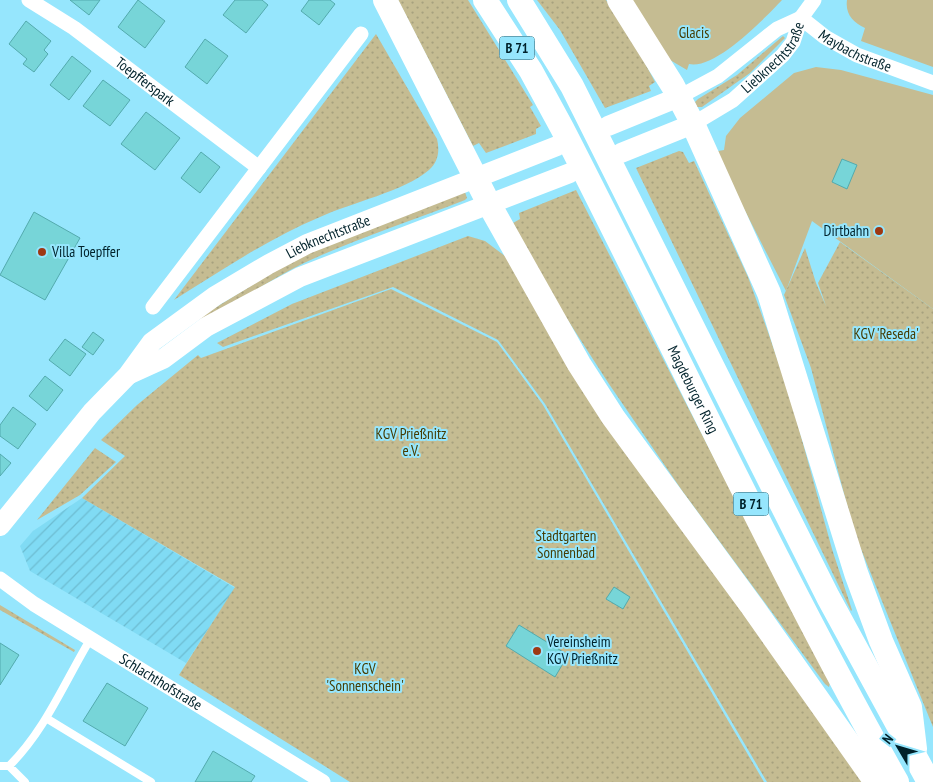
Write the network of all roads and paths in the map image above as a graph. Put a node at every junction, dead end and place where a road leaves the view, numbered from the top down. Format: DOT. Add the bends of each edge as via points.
graph roads {
  1 [pos="29,0"];
  2 [pos="385,0"];
  3 [pos="485,0"];
  4 [pos="519,0"];
  5 [pos="618,0"];
  6 [pos="814,0"];
  7 [pos="801,18"];
  8 [pos="361,34"];
  9 [pos="933,83"];
  10 [pos="679,98"];
  11 [pos="693,124"];
  12 [pos="608,126"];
  13 [pos="557,146"];
  14 [pos="621,153"];
  15 [pos="259,168"];
  16 [pos="570,173"];
  17 [pos="476,177"];
  18 [pos="489,204"];
  19 [pos="154,307"];
  20 [pos="128,375"];
  21 [pos="0,526"];
  22 [pos="0,579"];
  23 [pos="91,638"];
  24 [pos="46,718"];
  25 [pos="916,760"];
  26 [pos="0,766"];
  27 [pos="9,766"];
  28 [pos="25,782"];
  29 [pos="151,782"];
  30 [pos="323,782"];
  31 [pos="876,782"];
  32 [pos="897,782"];
  33 [pos="929,782"];
  1 -- 15 [label="street, Toepfferspark" via="74,28"];
  2 -- 17 [label="highway"];
  3 -- 32 [label="highway, Magdeburger Ring / B 71" via="546,98 779,561"];
  4 -- 25 [label="highway, Magdeburger Ring / B 71" via="572,86 828,597"];
  5 -- 10 [label="highway"];
  6 -- 7 [label="street, Maybachstraße"];
  7 -- 9 [label="street, Maybachstraße" via="825,37 857,55"];
  7 -- 10 [label="street, Liebknechtstraße" via="777,29 718,76"];
  7 -- 11 [label="street, Liebknechtstraße" via="793,42 768,70 728,103"];
  8 -- 15 [label="street"];
  10 -- 11 [label="highway"];
  10 -- 12 [label="main road, Liebknechtstraße"];
  11 -- 14 [label="main road, Liebknechtstraße"];
  11 -- 25 [label="highway" via="768,293 856,573 910,707"];
  13 -- 17 [label="main road, Liebknechtstraße"];
  15 -- 19 [label="street"];
  16 -- 18 [label="main road, Liebknechtstraße"];
  17 -- 18 [label="highway"];
  17 -- 20 [label="main road, Liebknechtstraße" via="307,244 269,264 215,296 158,337"];
  18 -- 20 [label="main road, Liebknechtstraße" via="300,277 206,327 163,359"];
  18 -- 31 [label="highway" via="544,305 613,416"];
  20 -- 21 [label="main road, Liebknechtstraße" via="92,412"];
  22 -- 23 [label="street, Schlachthofstraße" via="21,596"];
  23 -- 24 [label="lane"];
  23 -- 30 [label="street, Schlachthofstraße"];
  24 -- 27 [label="lane" via="24,752"];
  24 -- 29 [label="lane"];
  25 -- 33 [label="highway, Magdeburger Ring / B 71"];
  26 -- 27 [label="lane"];
  27 -- 28 [label="lane"];
}
